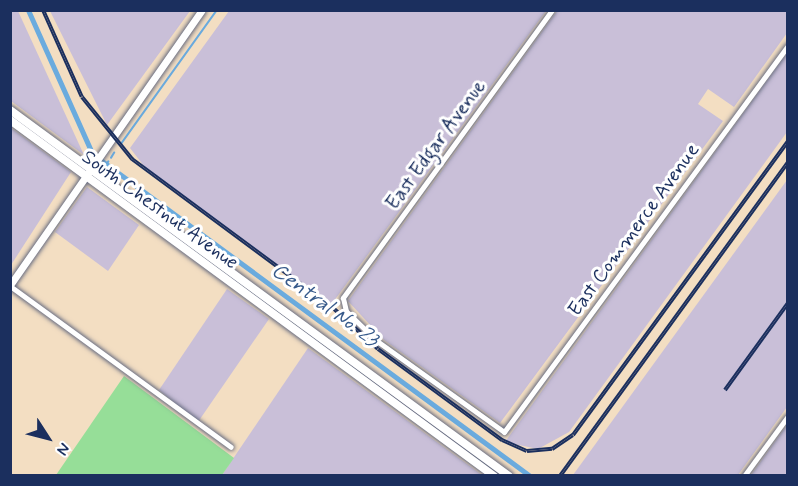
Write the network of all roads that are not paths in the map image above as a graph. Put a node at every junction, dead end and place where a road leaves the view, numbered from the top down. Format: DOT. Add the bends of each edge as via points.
graph roads {
  1 [pos="202,10"];
  2 [pos="552,10"];
  3 [pos="788,45"];
  4 [pos="10,110"];
  5 [pos="10,120"];
  6 [pos="90,169"];
  7 [pos="10,286"];
  8 [pos="314,338"];
  9 [pos="788,416"];
  10 [pos="504,432"];
  11 [pos="231,447"];
  12 [pos="495,476"];
  13 [pos="509,476"];
  14 [pos="744,476"];
  1 -- 6 [label="street"];
  2 -- 10 [label="street, East Edgar Avenue" via="344,298 346,311 377,341"];
  3 -- 10 [label="street, East Commerce Avenue"];
  4 -- 6 [label="main road, South Chestnut Avenue"];
  5 -- 6 [label="main road, South Chestnut Avenue"];
  6 -- 7 [label="street"];
  6 -- 8 [label="main road, South Chestnut Avenue"];
  7 -- 11 [label="street"];
  8 -- 12 [label="main road, South Chestnut Avenue"];
  8 -- 13 [label="main road, South Chestnut Avenue"];
  9 -- 14 [label="street"];
}
